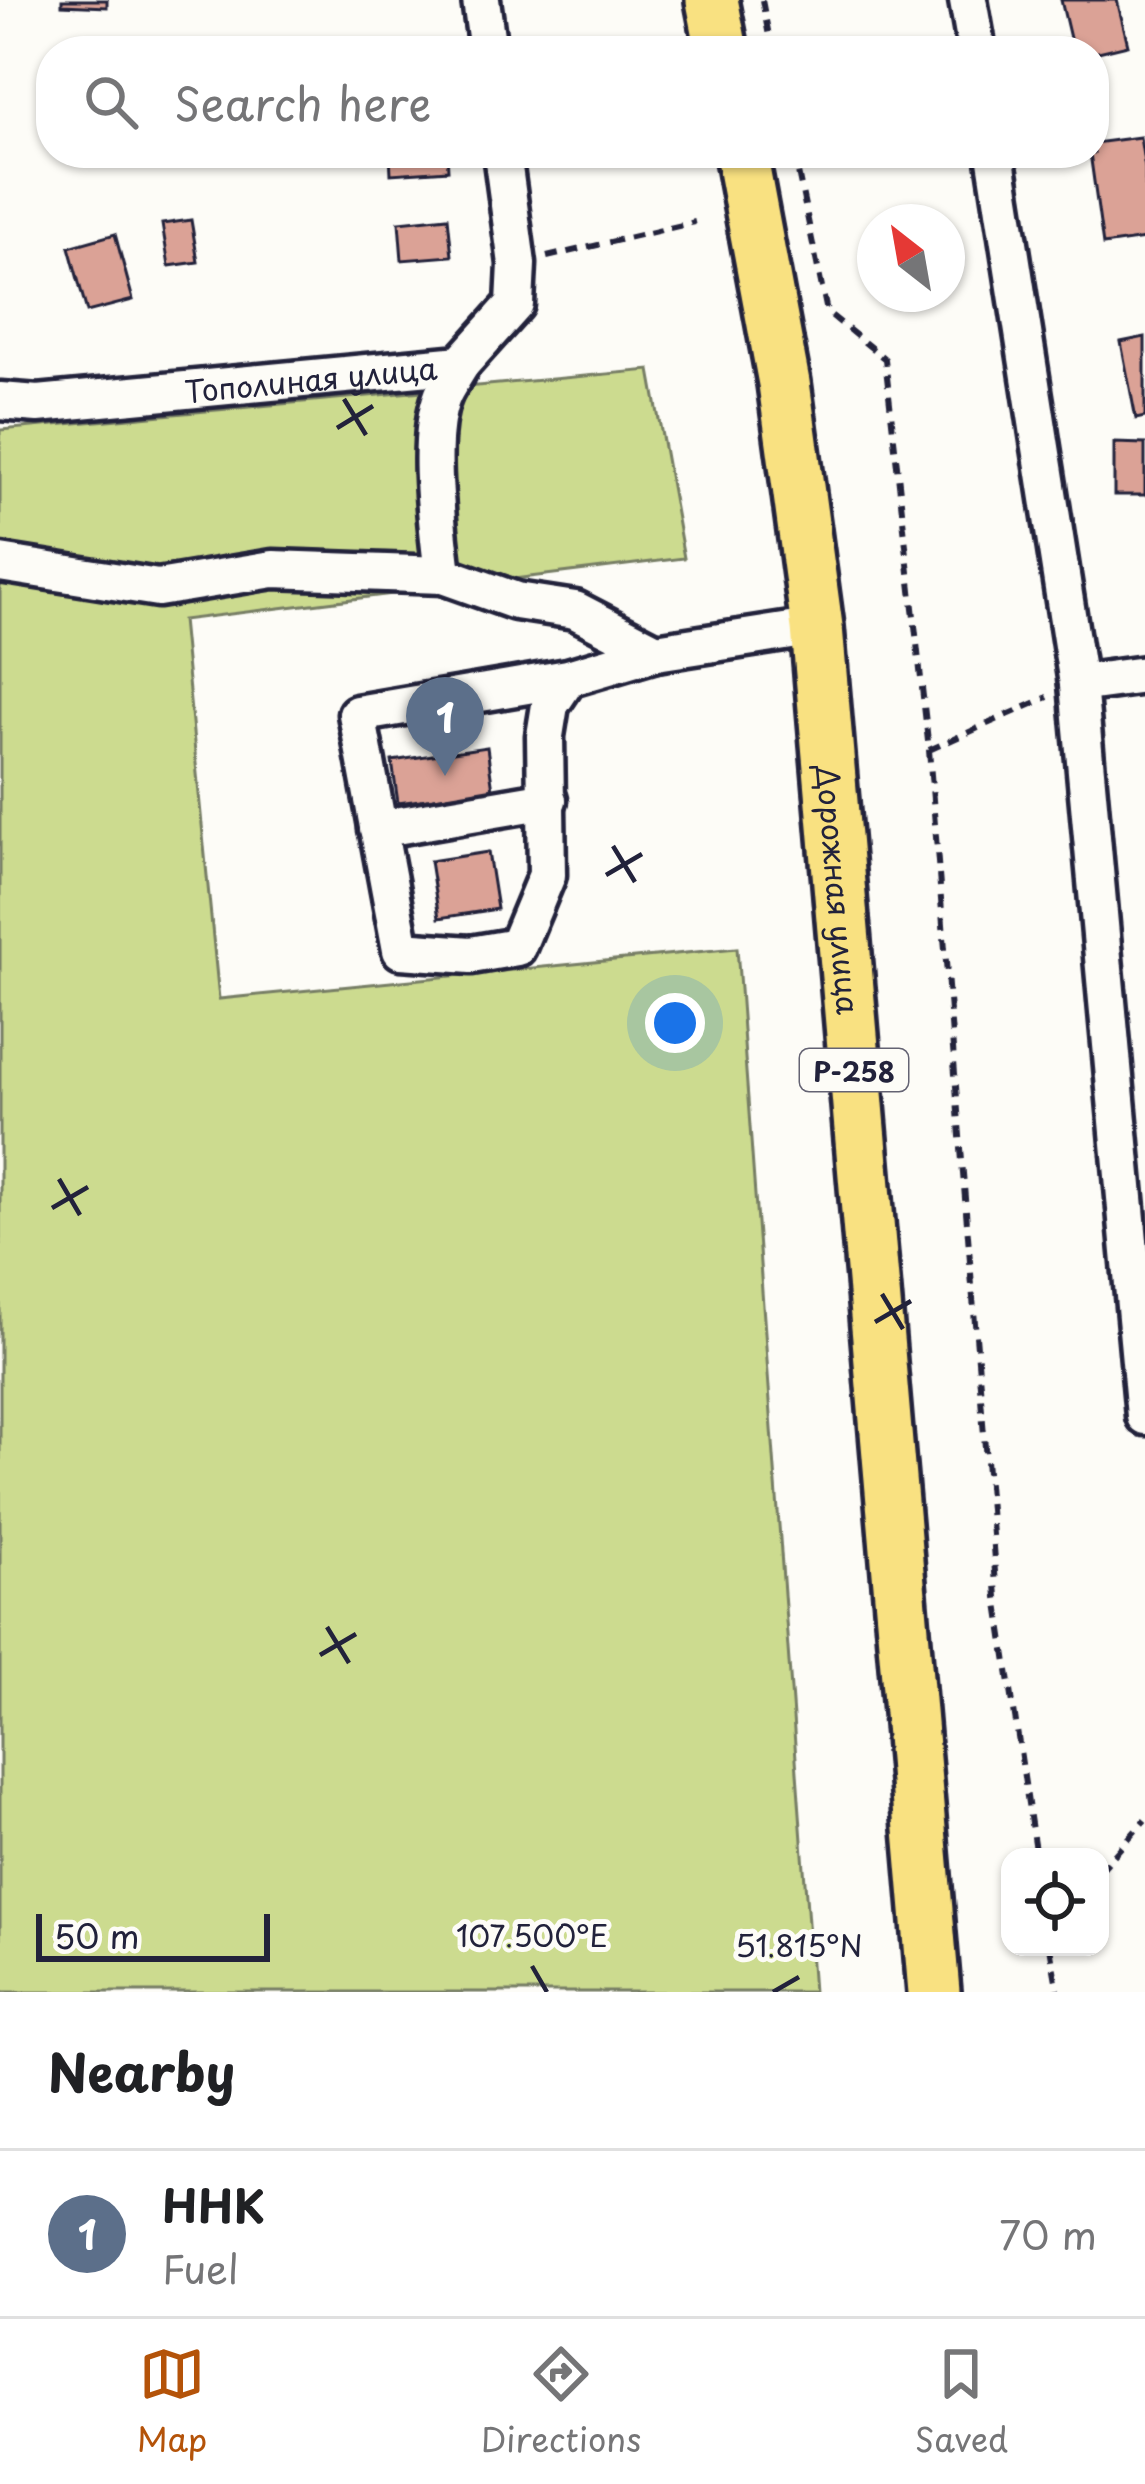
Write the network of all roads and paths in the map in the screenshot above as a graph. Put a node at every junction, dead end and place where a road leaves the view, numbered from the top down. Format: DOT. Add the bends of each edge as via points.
graph roads {
  1 [pos="481,0"];
  2 [pos="712,0"];
  3 [pos="762,0"];
  4 [pos="968,0"];
  5 [pos="486,36"];
  6 [pos="719,36"];
  7 [pos="769,36"];
  8 [pos="974,36"];
  9 [pos="504,168"];
  10 [pos="744,168"];
  11 [pos="797,168"];
  12 [pos="996,168"];
  13 [pos="695,222"];
  14 [pos="517,264"];
  15 [pos="460,364"];
  16 [pos="0,401"];
  17 [pos="0,563"];
  18 [pos="443,575"];
  19 [pos="817,627"];
  20 [pos="656,652"];
  21 [pos="1145,676"];
  22 [pos="568,678"];
  23 [pos="1078,684"];
  24 [pos="929,750"];
  25 [pos="548,800"];
  26 [pos="378,829"];
  27 [pos="1132,1132"];
  28 [pos="1145,1416"];
  29 [pos="1145,1820"];
  30 [pos="1035,1848"];
  31 [pos="1109,1861"];
  32 [pos="1052,1956"];
  33 [pos="934,1992"];
  34 [pos="1058,1992"];
  1 -- 5 [label="street"];
  2 -- 6 [label="highway"];
  3 -- 7 [label="path"];
  4 -- 8 [label="street"];
  9 -- 14 [label="street, Тополиная улица"];
  10 -- 19 [label="highway, Дорожная улица / Р-258"];
  11 -- 24 [label="path" via="827,312 885,359"];
  12 -- 23 [label="street"];
  13 -- 14 [label="path"];
  14 -- 15 [label="street, Тополиная улица" via="515,304"];
  15 -- 16 [label="street, Тополиная улица" via="38,404"];
  15 -- 18 [label="street" via="441,399 436,436"];
  17 -- 18 [label="street" via="158,588 273,569"];
  18 -- 20 [label="street" via="516,601 575,610"];
  19 -- 20 [label="street"];
  19 -- 33 [label="highway, Дорожная улица / Р-258"];
  20 -- 22 [label="street"];
  21 -- 23 [label="street"];
  22 -- 25 [label="street" via="550,705"];
  22 -- 26 [label="street" via="357,714"];
  23 -- 24 [label="path"];
  23 -- 27 [label="street"];
  24 -- 30 [label="path" via="997,1597"];
  25 -- 26 [label="street"];
  25 -- 26 [label="street" via="547,875 517,947 471,955 400,950"];
  27 -- 28 [label="street"];
  29 -- 31 [label="path"];
  32 -- 34 [label="path"];
}
